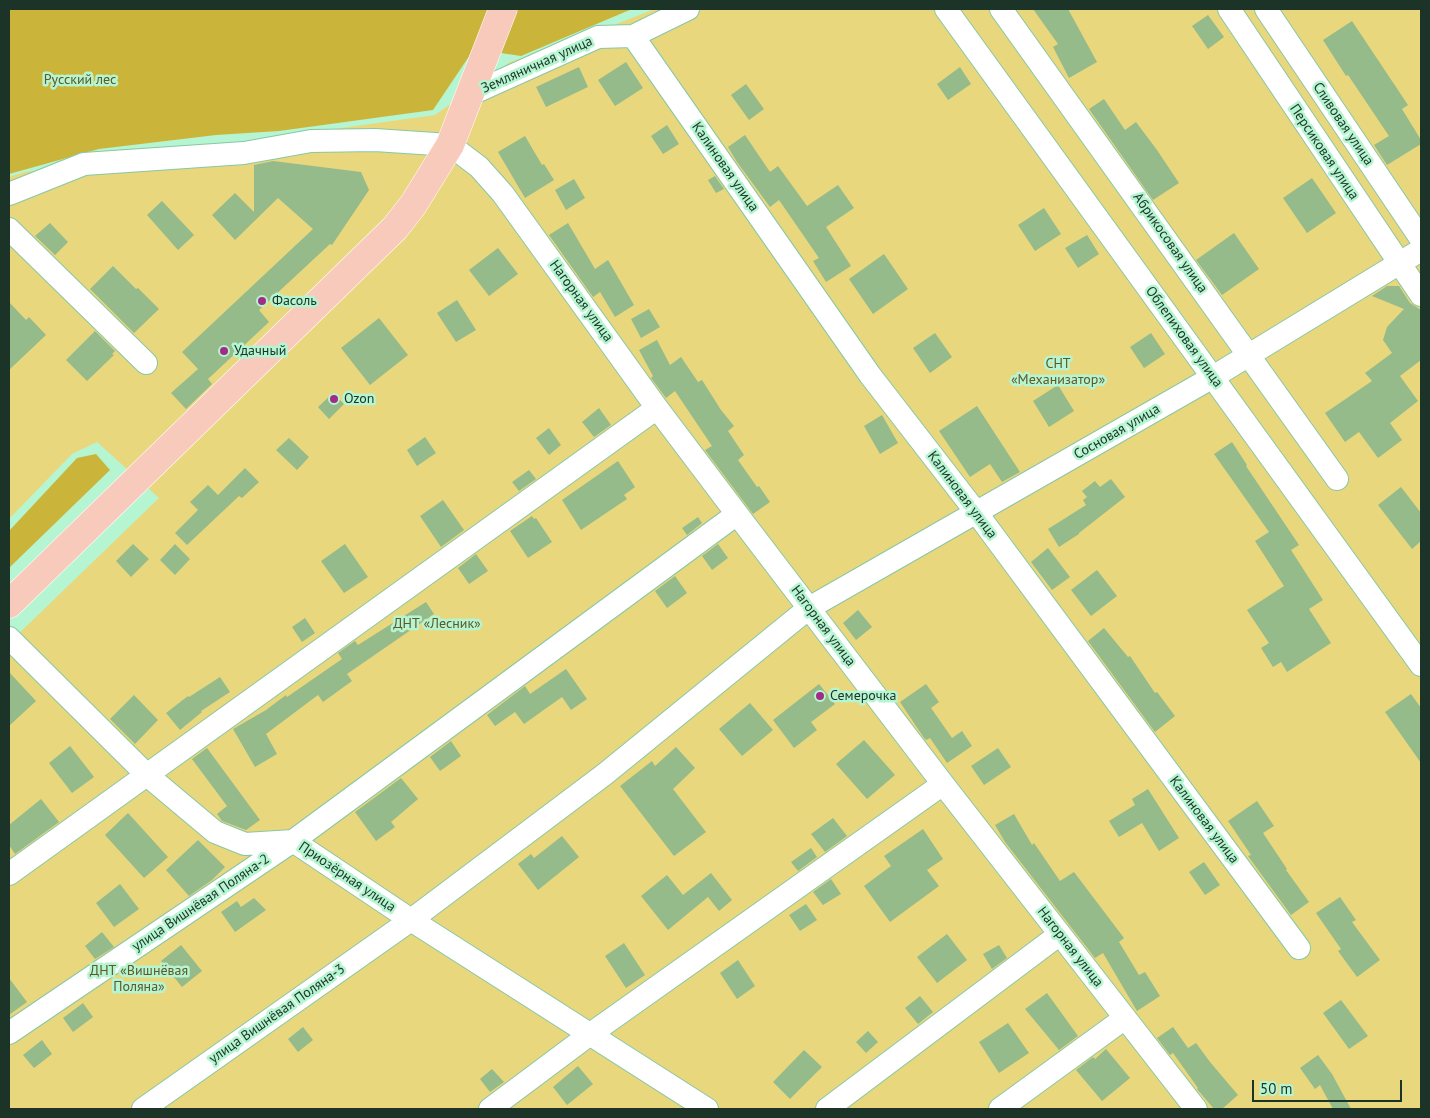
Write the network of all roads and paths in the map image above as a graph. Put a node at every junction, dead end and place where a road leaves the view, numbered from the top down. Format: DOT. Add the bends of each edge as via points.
graph roads {
  1 [pos="503,9"];
  2 [pos="688,9"];
  3 [pos="946,9"];
  4 [pos="1002,9"];
  5 [pos="1228,9"];
  6 [pos="1266,9"];
  7 [pos="633,36"];
  8 [pos="469,95"];
  9 [pos="450,145"];
  10 [pos="9,194"];
  11 [pos="9,229"];
  12 [pos="1421,239"];
  13 [pos="1421,250"];
  14 [pos="1398,264"];
  15 [pos="1421,295"];
  16 [pos="1249,355"];
  17 [pos="146,363"];
  18 [pos="1212,377"];
  19 [pos="657,408"];
  20 [pos="1337,479"];
  21 [pos="976,512"];
  22 [pos="737,514"];
  23 [pos="9,604"];
  24 [pos="809,608"];
  25 [pos="9,638"];
  26 [pos="1421,665"];
  27 [pos="148,775"];
  28 [pos="943,784"];
  29 [pos="293,841"];
  30 [pos="9,874"];
  31 [pos="411,920"];
  32 [pos="1060,934"];
  33 [pos="1299,948"];
  34 [pos="1125,1018"];
  35 [pos="9,1033"];
  36 [pos="590,1035"];
  37 [pos="143,1109"];
  38 [pos="490,1109"];
  39 [pos="706,1109"];
  40 [pos="827,1109"];
  41 [pos="1000,1109"];
  42 [pos="1196,1109"];
  1 -- 8 [label="main road"];
  2 -- 7 [label="street, Земляничная улица"];
  3 -- 18 [label="street, Облепиховая улица"];
  4 -- 16 [label="street, Абрикосовая улица"];
  5 -- 14 [label="street, Персиковая улица"];
  6 -- 12 [label="street, Сливовая улица"];
  7 -- 8 [label="street, Земляничная улица" via="598,38"];
  7 -- 21 [label="street, Калиновая улица" via="870,374"];
  8 -- 9 [label="main road"];
  9 -- 10 [label="street" via="375,140 311,141 244,153 84,164"];
  9 -- 19 [label="street, Нагорная улица" via="479,168 503,194"];
  9 -- 23 [label="main road" via="395,228"];
  11 -- 17 [label="street"];
  13 -- 14 [label="street, Сосновая улица"];
  14 -- 15 [label="street, Персиковая улица"];
  14 -- 16 [label="street, Сосновая улица"];
  16 -- 18 [label="street, Сосновая улица"];
  16 -- 20 [label="street, Абрикосовая улица"];
  18 -- 21 [label="street, Сосновая улица"];
  18 -- 26 [label="street, Облепиховая улица"];
  19 -- 22 [label="street, Нагорная улица"];
  19 -- 27 [label="street"];
  21 -- 24 [label="street, Сосновая улица"];
  21 -- 33 [label="street, Калиновая улица"];
  22 -- 24 [label="street, Нагорная улица"];
  22 -- 29 [label="street, улица Вишнёвая Поляна-2"];
  24 -- 28 [label="street, Нагорная улица"];
  24 -- 31 [label="street, улица Вишнёвая Поляна-3" via="606,774"];
  25 -- 27 [label="street, Приозёрная улица"];
  27 -- 29 [label="street, Приозёрная улица" via="215,832 245,844"];
  27 -- 30 [label="street"];
  28 -- 32 [label="street, Нагорная улица"];
  28 -- 36 [label="street"];
  29 -- 31 [label="street, Приозёрная улица"];
  29 -- 35 [label="street, улица Вишнёвая Поляна-2"];
  31 -- 36 [label="street, Приозёрная улица"];
  31 -- 37 [label="street, улица Вишнёвая Поляна-3"];
  32 -- 34 [label="street, Нагорная улица"];
  32 -- 40 [label="street"];
  34 -- 41 [label="street"];
  34 -- 42 [label="street, Нагорная улица"];
  36 -- 38 [label="street"];
  36 -- 39 [label="street, Приозёрная улица"];
}
